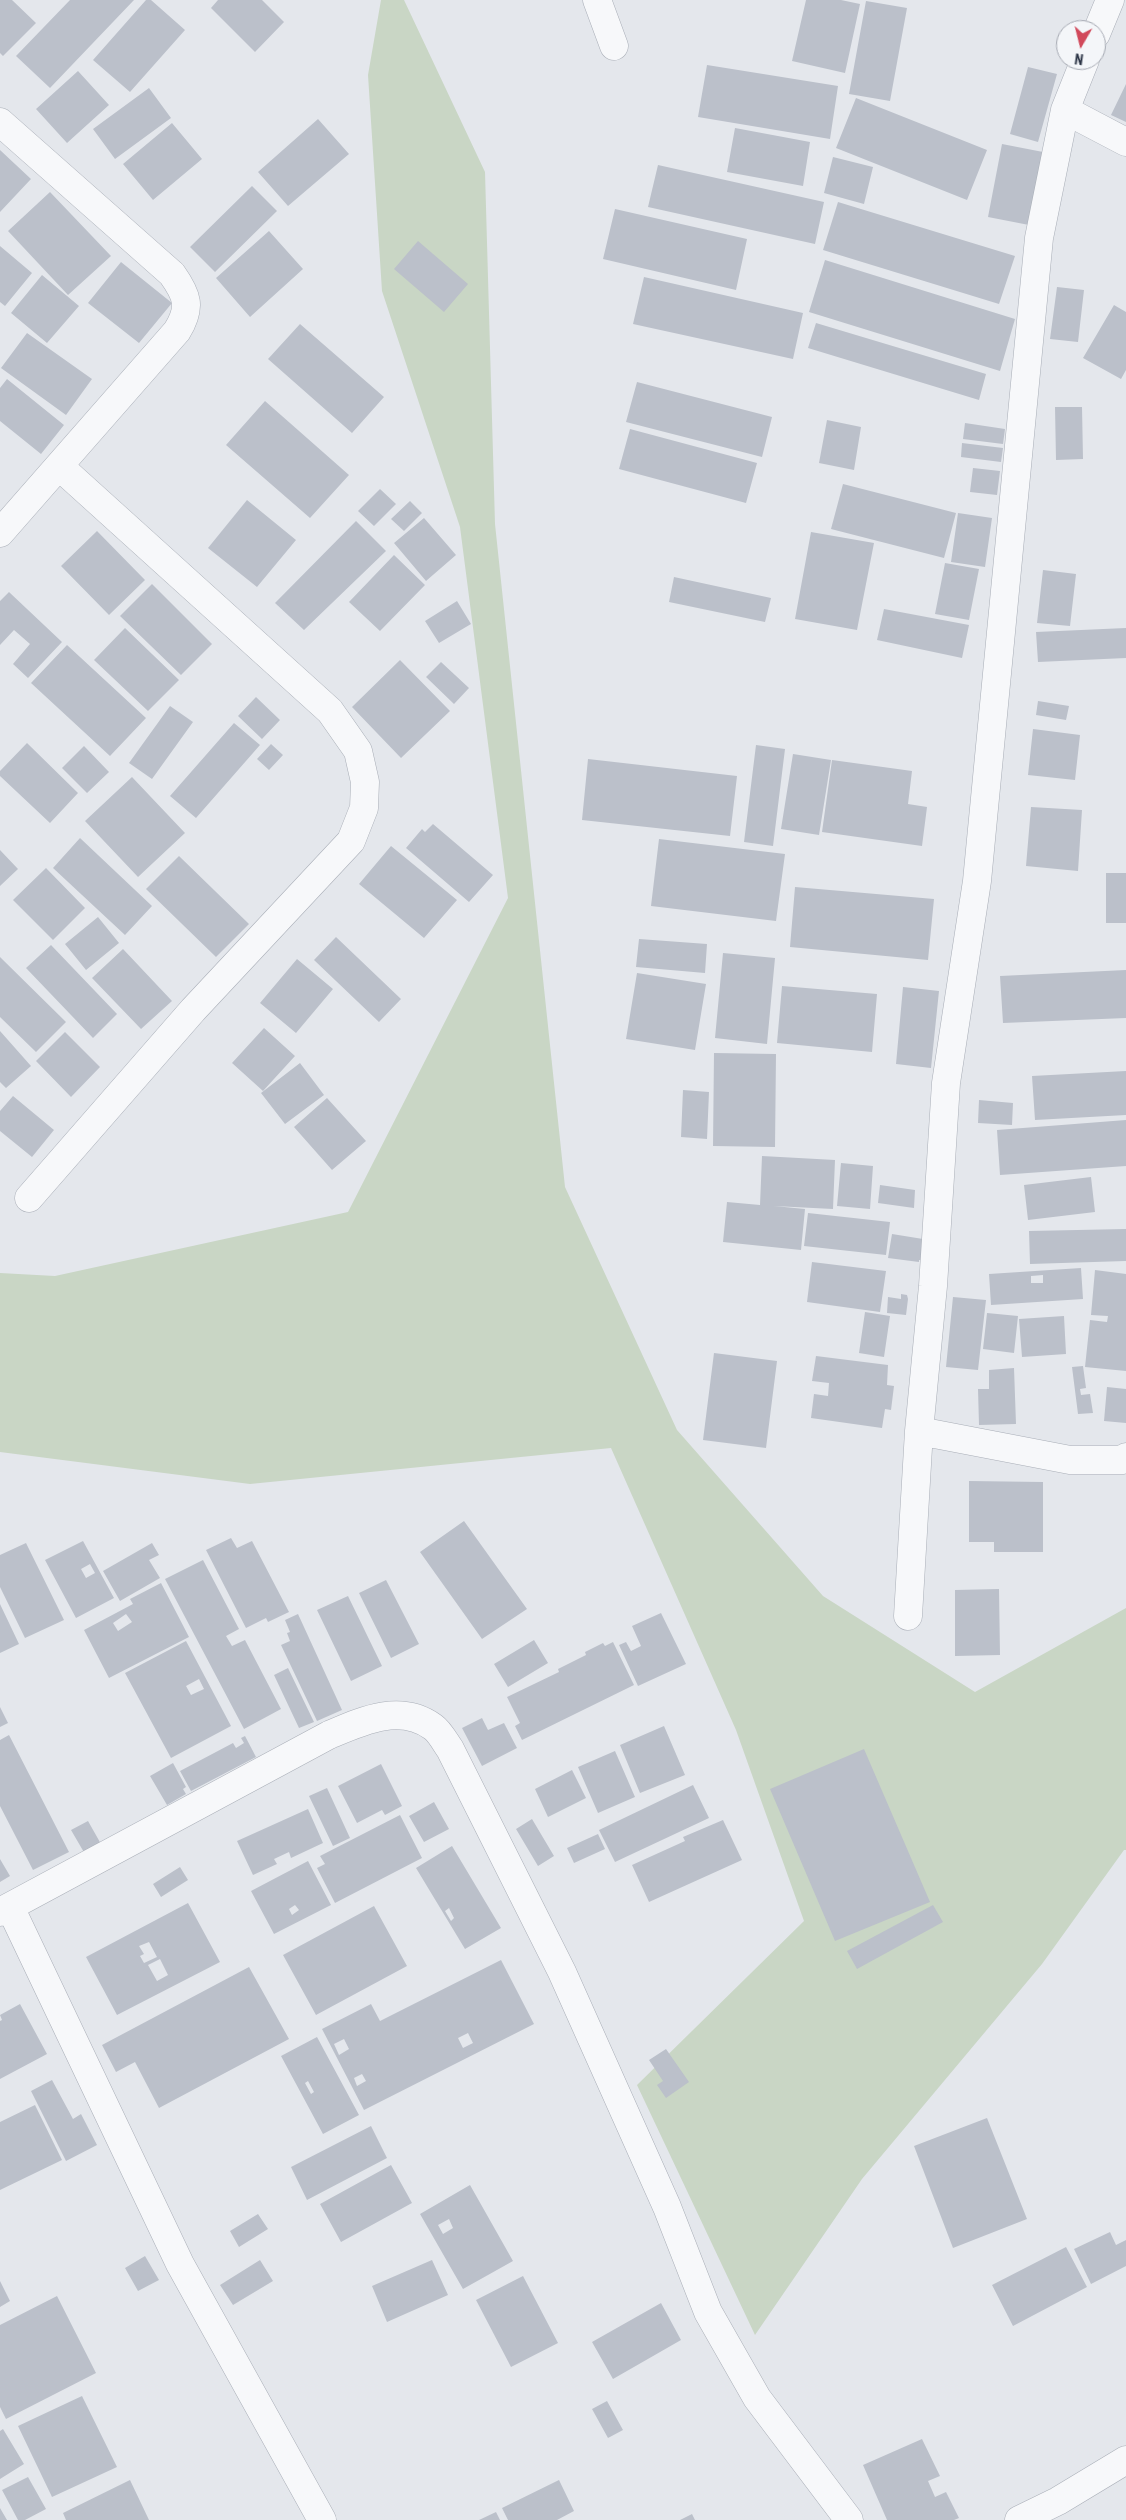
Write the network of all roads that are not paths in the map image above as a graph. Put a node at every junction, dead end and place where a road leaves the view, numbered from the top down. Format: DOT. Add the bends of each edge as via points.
graph roads {
  1 [pos="597,0"];
  2 [pos="1110,0"];
  3 [pos="1102,20"];
  4 [pos="614,46"];
  5 [pos="1081,70"];
  6 [pos="1065,110"];
  7 [pos="0,122"];
  8 [pos="1126,142"];
  9 [pos="59,466"];
  10 [pos="0,534"];
  11 [pos="29,1198"];
  12 [pos="919,1431"];
  13 [pos="1126,1456"];
  14 [pos="908,1616"];
  15 [pos="5,1909"];
  16 [pos="1126,2460"];
  17 [pos="1062,2511"];
  18 [pos="322,2520"];
  19 [pos="849,2520"];
  20 [pos="1019,2520"];
  1 -- 4 [label="street"];
  2 -- 3 [label="street"];
  5 -- 6 [label="street"];
  6 -- 8 [label="street"];
  6 -- 12 [label="street" via="1039,238 977,881 946,1084 933,1286"];
  7 -- 9 [label="street" via="172,274 185,292 185,312 177,331 160,346"];
  9 -- 10 [label="street"];
  9 -- 11 [label="street" via="330,711 358,751 365,782 364,808 351,841 193,1010"];
  12 -- 13 [label="street" via="1070,1460 1122,1460"];
  12 -- 14 [label="street"];
  15 -- 18 [label="street" via="180,2264"];
  15 -- 19 [label="street" via="329,1735 366,1719 411,1716 434,1728 450,1749 562,1972 667,2207 708,2312 757,2398"];
  16 -- 17 [label="street"];
  17 -- 20 [label="street"];
}
